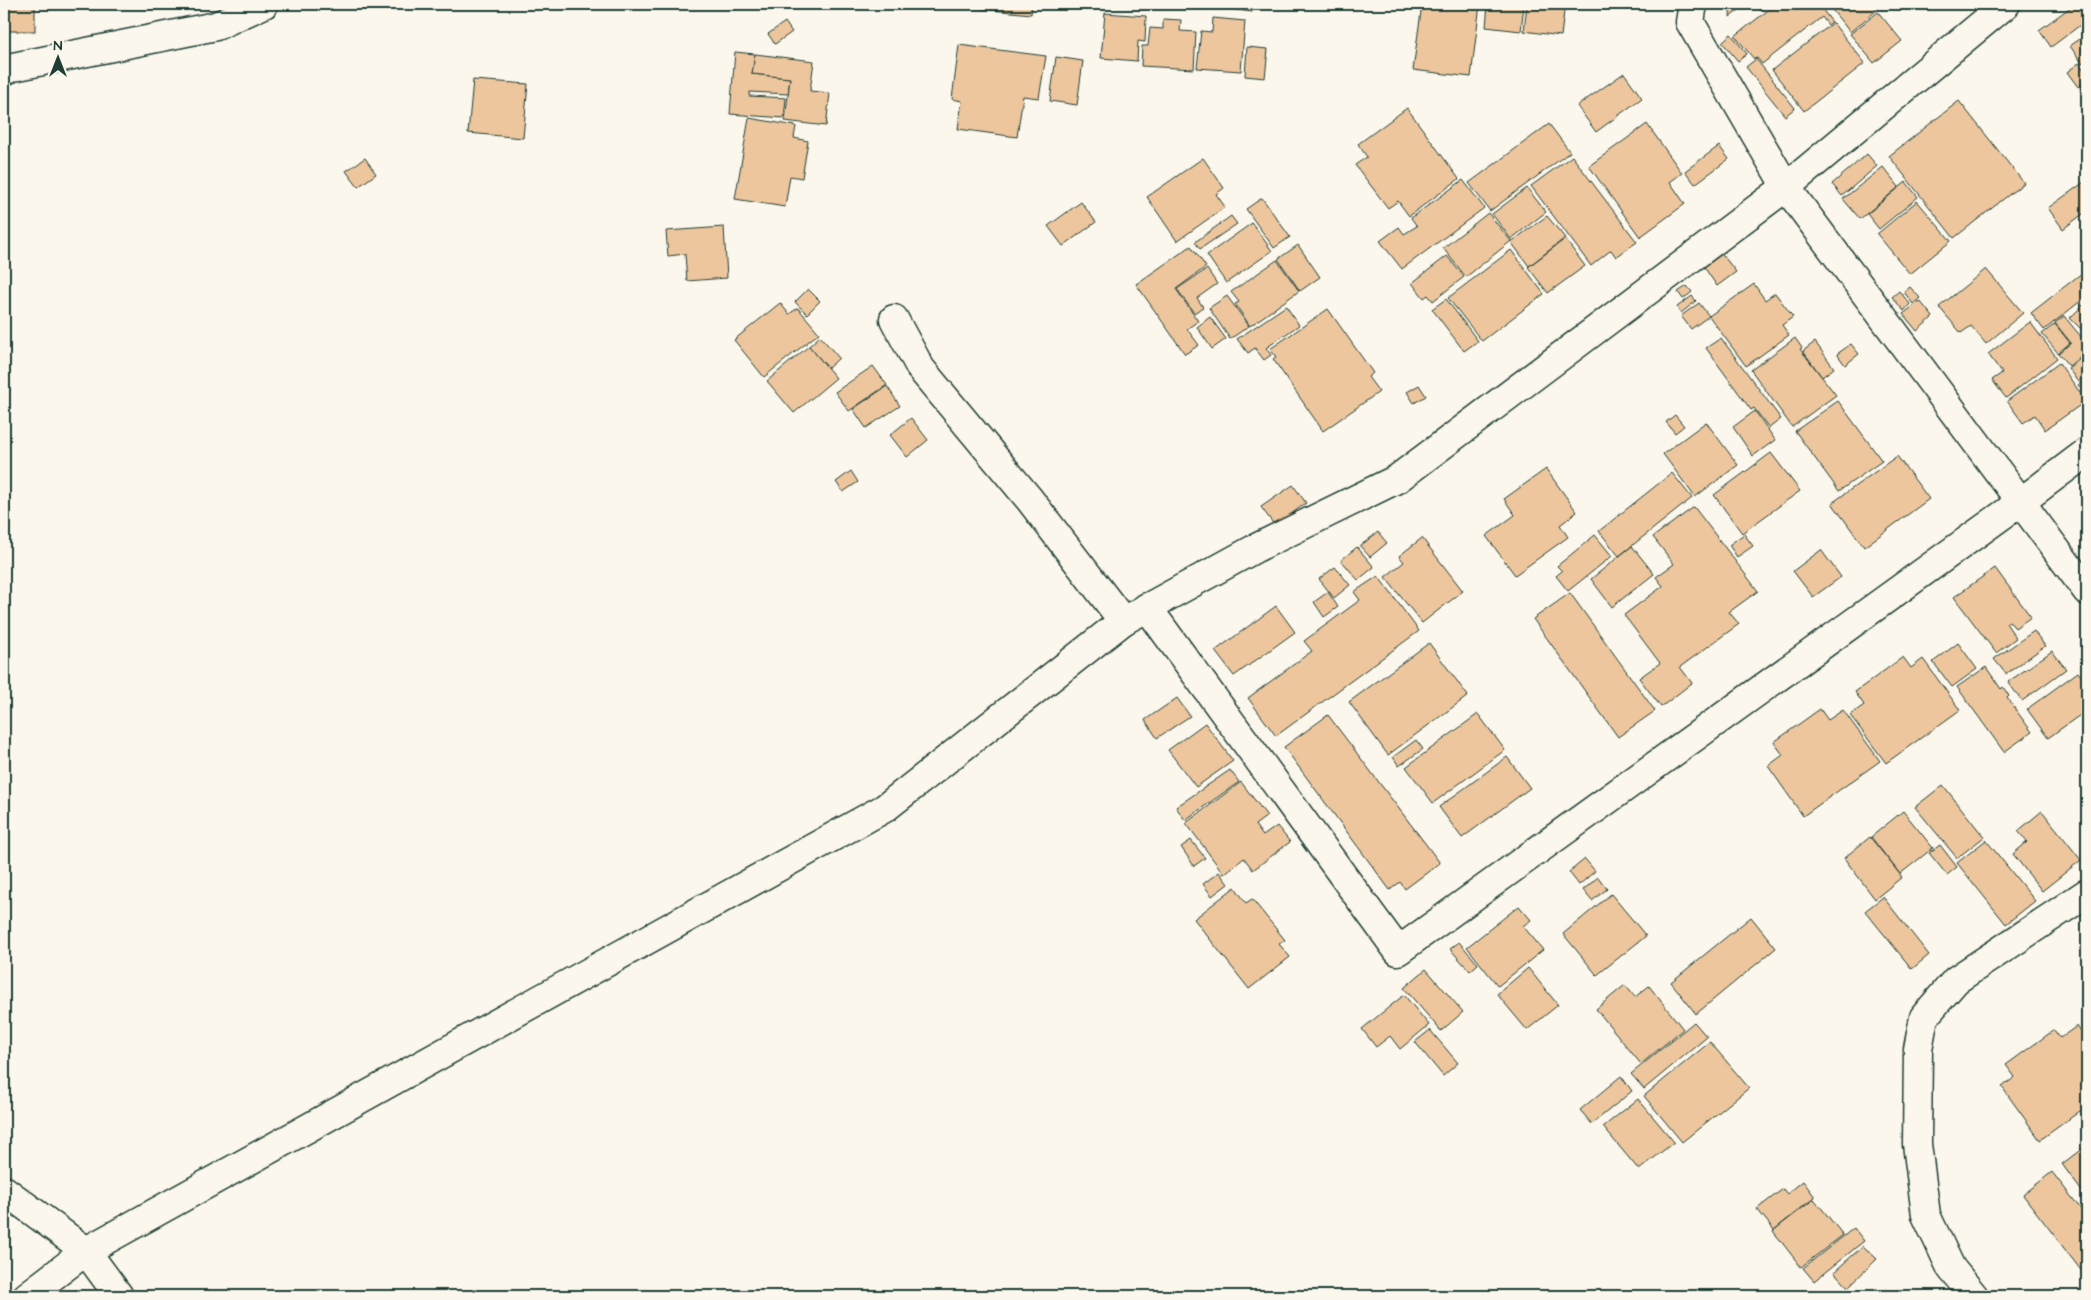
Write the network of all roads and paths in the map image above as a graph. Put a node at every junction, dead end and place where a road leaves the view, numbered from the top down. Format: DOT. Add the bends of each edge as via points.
graph roads {
  1 [pos="264,4"];
  2 [pos="1693,4"];
  3 [pos="2006,4"];
  4 [pos="4,71"];
  5 [pos="1786,187"];
  6 [pos="894,320"];
  7 [pos="2087,452"];
  8 [pos="2022,501"];
  9 [pos="2087,591"];
  10 [pos="1147,607"];
  11 [pos="1124,621"];
  12 [pos="2087,893"];
  13 [pos="4,1190"];
  14 [pos="86,1251"];
  15 [pos="27,1296"];
  16 [pos="119,1296"];
  17 [pos="1974,1296"];
  1 -- 4 [label="street" via="216,26"];
  2 -- 5 [label="street" via="1690,22"];
  3 -- 5 [label="street"];
  5 -- 8 [label="street"];
  5 -- 10 [label="street" via="1397,479 1256,548"];
  6 -- 11 [label="street" via="921,370 1030,500"];
  7 -- 8 [label="street"];
  8 -- 9 [label="street"];
  8 -- 10 [label="street" via="1398,951"];
  10 -- 11 [label="street"];
  11 -- 14 [label="street" via="885,808"];
  12 -- 17 [label="street" via="1956,980 1924,1017 1918,1048 1917,1144 1926,1215 1950,1268"];
  13 -- 14 [label="street"];
  14 -- 15 [label="street"];
  14 -- 16 [label="street"];
}
